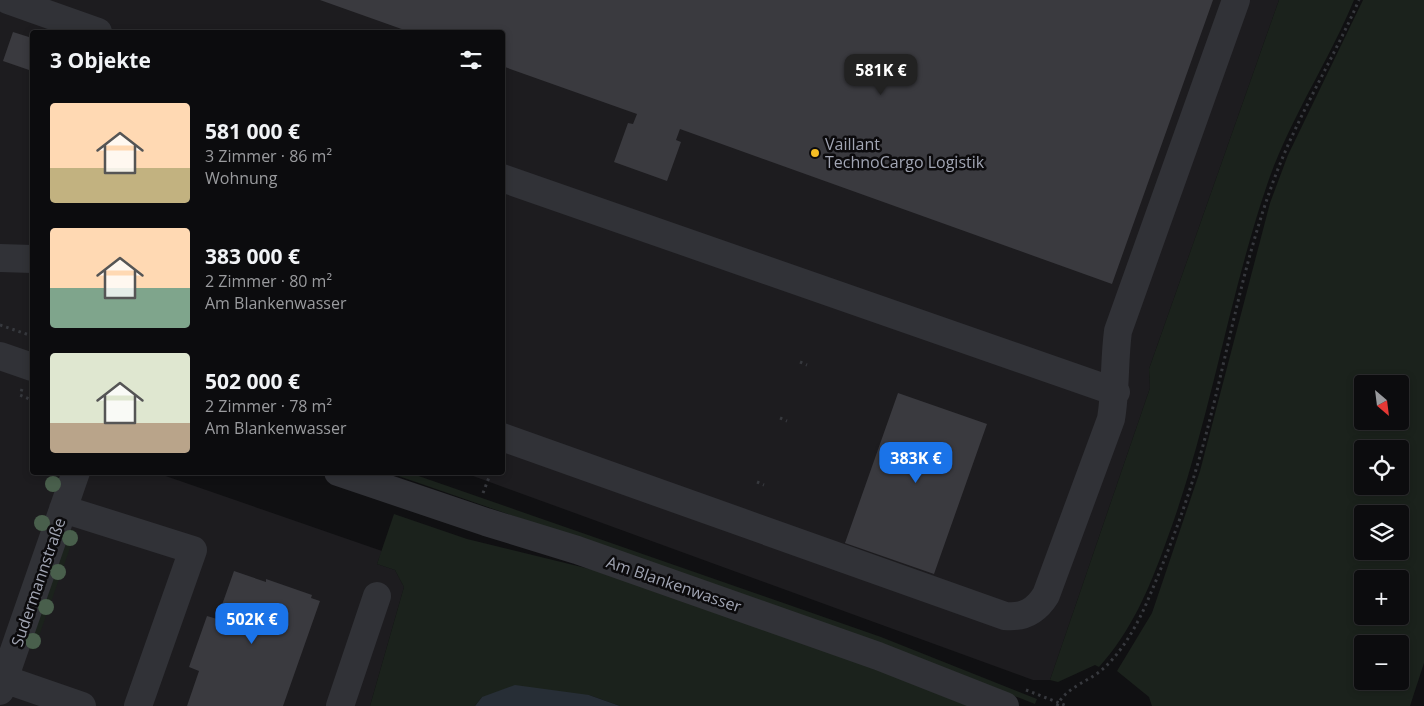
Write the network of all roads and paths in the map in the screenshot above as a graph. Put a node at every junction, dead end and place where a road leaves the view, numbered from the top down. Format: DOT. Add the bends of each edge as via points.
graph roads {
  1 [pos="8,0"];
  2 [pos="1236,0"];
  3 [pos="1358,0"];
  4 [pos="92,30"];
  5 [pos="505,179"];
  6 [pos="0,258"];
  7 [pos="30,259"];
  8 [pos="0,325"];
  9 [pos="30,335"];
  10 [pos="0,356"];
  11 [pos="800,362"];
  12 [pos="807,365"];
  13 [pos="30,366"];
  14 [pos="1116,392"];
  15 [pos="780,418"];
  16 [pos="787,421"];
  17 [pos="505,438"];
  18 [pos="75,475"];
  19 [pos="347,475"];
  20 [pos="491,475"];
  21 [pos="757,482"];
  22 [pos="764,485"];
  23 [pos="483,493"];
  24 [pos="63,509"];
  25 [pos="377,596"];
  26 [pos="2,685"];
  27 [pos="82,706"];
  28 [pos="138,706"];
  29 [pos="340,706"];
  30 [pos="1005,706"];
  31 [pos="1057,706"];
  1 -- 4 [label="street"];
  2 -- 14 [label="street" via="1118,332"];
  3 -- 31 [label="path" via="1292,135 1272,185 1250,254 1195,472 1144,609 1130,637 1104,669 1067,692"];
  5 -- 14 [label="street"];
  6 -- 7 [label="street"];
  8 -- 9 [label="path"];
  10 -- 13 [label="street"];
  11 -- 12 [label="path"];
  14 -- 17 [label="street" via="1111,419 1046,595 1028,614 1015,617"];
  15 -- 16 [label="path"];
  18 -- 24 [label="street, Sudermannstraße"];
  19 -- 30 [label="street, Am Blankenwasser" via="577,550 878,656"];
  20 -- 23 [label="path"];
  21 -- 22 [label="path"];
  24 -- 26 [label="street, Sudermannstraße"];
  24 -- 28 [label="street" via="193,550"];
  25 -- 29 [label="street"];
  26 -- 27 [label="street"];
}
